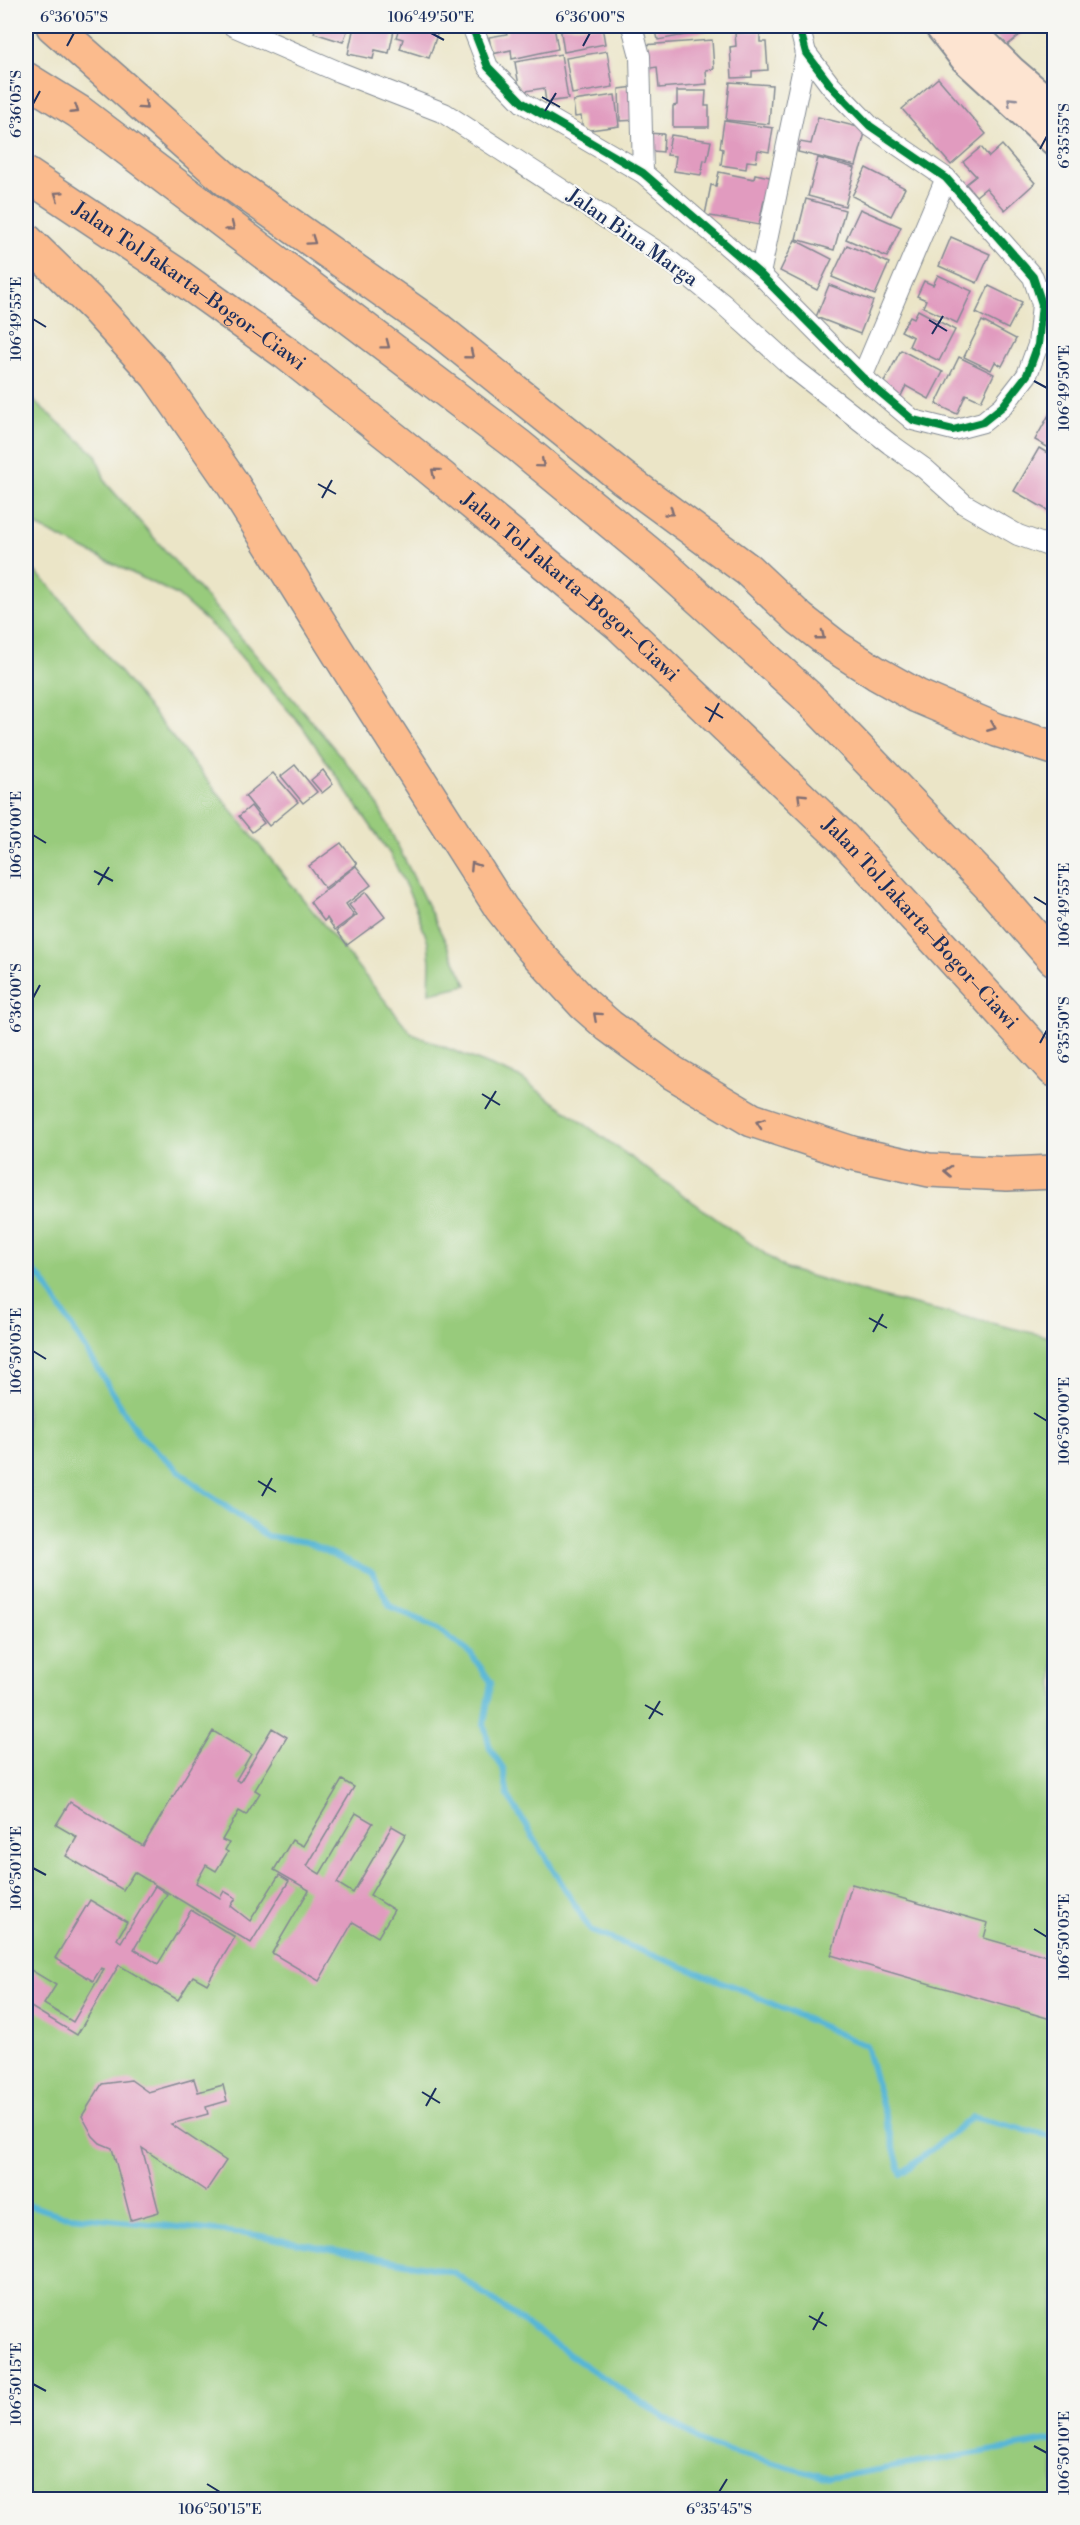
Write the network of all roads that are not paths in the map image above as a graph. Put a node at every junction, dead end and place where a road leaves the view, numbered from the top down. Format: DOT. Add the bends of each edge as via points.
graph roads {
  1 [pos="53,26"];
  2 [pos="233,26"];
  3 [pos="472,26"];
  4 [pos="632,26"];
  5 [pos="799,26"];
  6 [pos="939,26"];
  7 [pos="967,26"];
  8 [pos="806,53"];
  9 [pos="26,79"];
  10 [pos="1054,107"];
  11 [pos="1054,141"];
  12 [pos="643,173"];
  13 [pos="26,174"];
  14 [pos="946,178"];
  15 [pos="26,240"];
  16 [pos="760,274"];
  17 [pos="862,377"];
  18 [pos="1054,548"];
  19 [pos="1054,748"];
  20 [pos="1054,959"];
  21 [pos="1054,1070"];
  22 [pos="1054,1172"];
  1 -- 19 [label="highway, one-way" via="226,180 440,330 623,478 748,570 800,620 836,647 918,696 997,730"];
  2 -- 18 [label="street, Jalan Bina Marga" via="444,112 664,256 792,367 926,469 964,504 1018,535"];
  3 -- 12 [label="street" via="488,67 523,103"];
  4 -- 12 [label="street" via="639,56"];
  5 -- 8 [label="street"];
  11 -- 6 [label="street, one-way" via="965,59"];
  7 -- 10 [label="street"];
  8 -- 14 [label="street" via="870,126"];
  8 -- 16 [label="street"];
  9 -- 20 [label="highway, one-way" via="79,112 519,446 664,566 808,697 992,888"];
  12 -- 16 [label="street"];
  21 -- 13 [label="highway, Jalan Tol Jakarta–Bogor–Ciawi, one-way" via="844,839 620,624 286,353"];
  14 -- 17 [label="street"];
  14 -- 17 [label="street" via="1033,277 1042,304 1038,345 1027,375 1003,406 983,422 953,430 914,420"];
  22 -- 15 [label="highway, one-way" via="929,1170 852,1153 752,1120 673,1073 584,1004 532,949 501,908 232,483 171,394 94,307"];
  16 -- 17 [label="street"];
}
